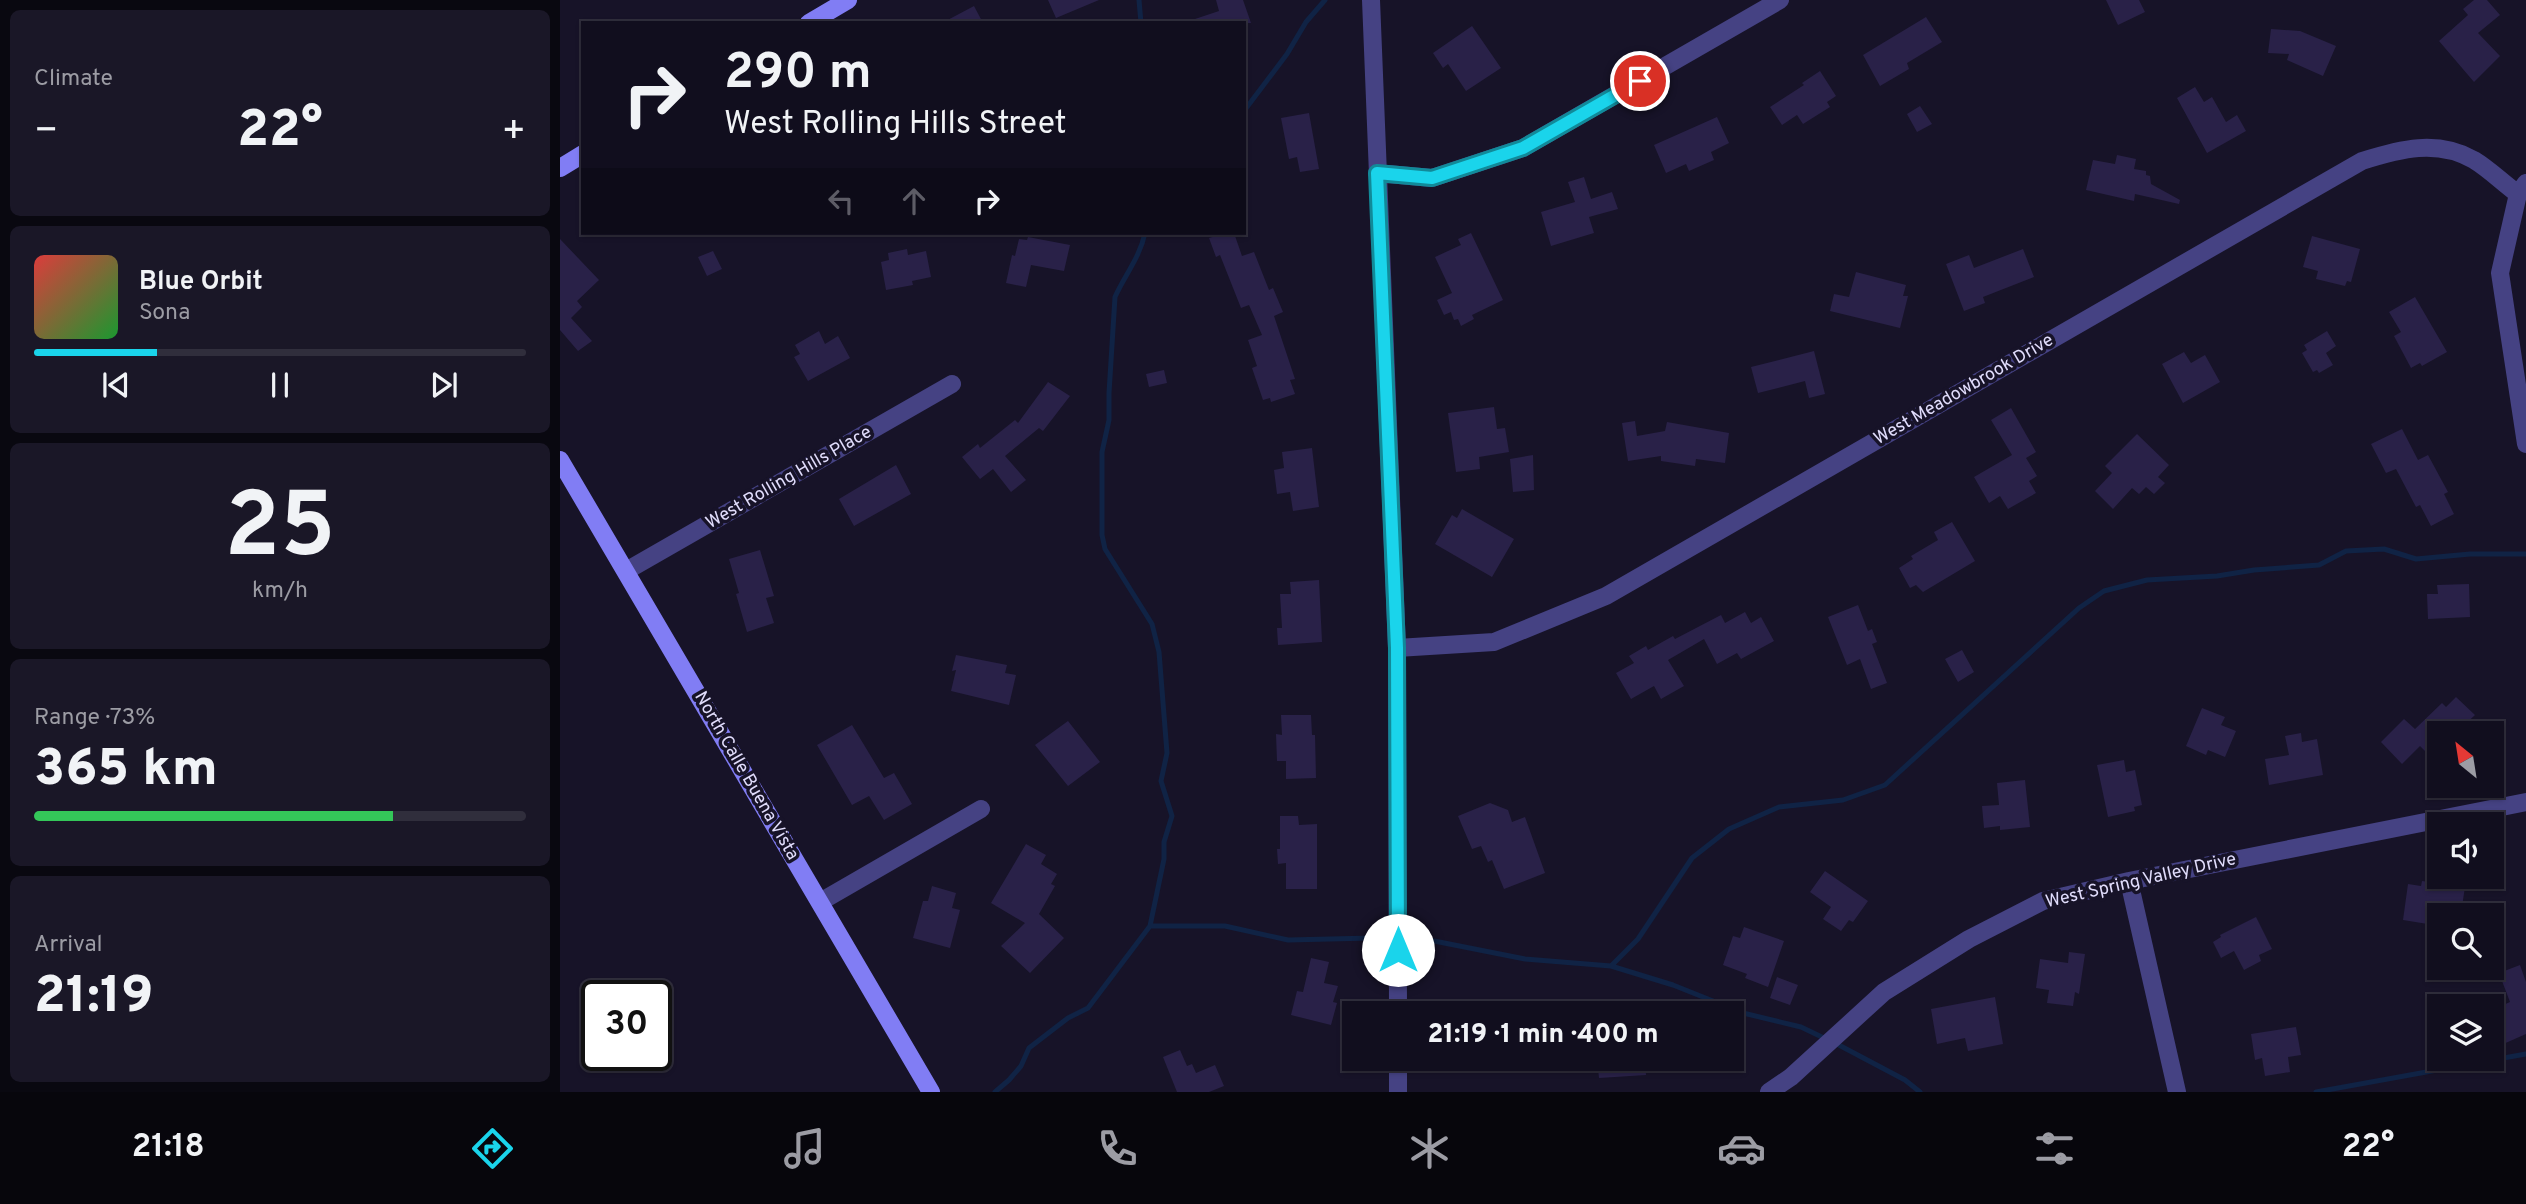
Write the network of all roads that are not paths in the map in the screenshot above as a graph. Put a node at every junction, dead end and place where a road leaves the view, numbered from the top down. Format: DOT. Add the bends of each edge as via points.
graph roads {
  1 [pos="848,0"];
  2 [pos="1371,0"];
  3 [pos="1780,0"];
  4 [pos="812,21"];
  5 [pos="581,156"];
  6 [pos="560,168"];
  7 [pos="1377,173"];
  8 [pos="2522,188"];
  9 [pos="952,384"];
  10 [pos="2526,444"];
  11 [pos="560,460"];
  12 [pos="626,571"];
  13 [pos="1397,648"];
  14 [pos="2526,802"];
  15 [pos="981,809"];
  16 [pos="2129,881"];
  17 [pos="820,902"];
  18 [pos="1398,1001"];
  19 [pos="1398,1071"];
  20 [pos="931,1092"];
  21 [pos="1398,1092"];
  22 [pos="1769,1092"];
  23 [pos="2177,1092"];
  1 -- 4 [label="street"];
  2 -- 7 [label="street"];
  3 -- 7 [label="street" via="1523,148 1432,178"];
  5 -- 6 [label="street"];
  7 -- 13 [label="street"];
  8 -- 10 [label="street" via="2500,273"];
  8 -- 13 [label="street, West Meadowbrook Drive" via="2473,159 2432,146 2399,149 2362,161 1606,596 1494,642"];
  9 -- 12 [label="street, West Rolling Hills Place"];
  11 -- 12 [label="street, North Calle Buena Vista"];
  12 -- 17 [label="street, North Calle Buena Vista"];
  13 -- 18 [label="street"];
  14 -- 16 [label="street, West Spring Valley Drive"];
  15 -- 17 [label="street"];
  16 -- 22 [label="street, West Spring Valley Drive" via="2043,901 1969,939 1884,992"];
  16 -- 23 [label="street"];
  17 -- 20 [label="street, North Calle Buena Vista"];
  19 -- 21 [label="street"];
}
